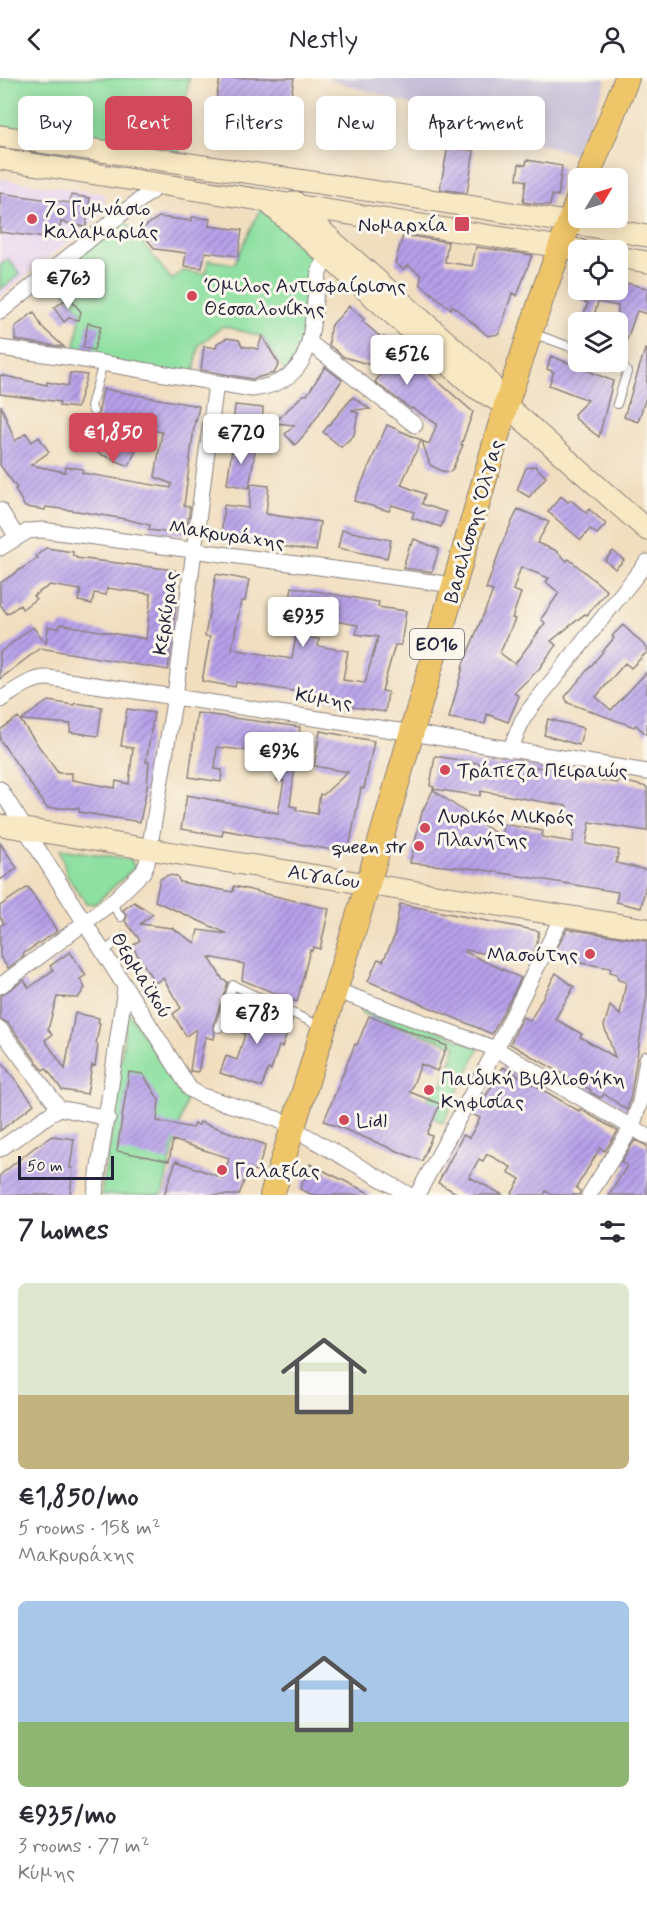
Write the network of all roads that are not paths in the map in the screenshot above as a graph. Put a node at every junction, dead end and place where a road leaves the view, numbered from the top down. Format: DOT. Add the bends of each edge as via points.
graph roads {
  1 [pos="627,78"];
  2 [pos="0,136"];
  3 [pos="0,159"];
  4 [pos="591,168"];
  5 [pos="275,176"];
  6 [pos="161,184"];
  7 [pos="265,201"];
  8 [pos="298,206"];
  9 [pos="568,222"];
  10 [pos="603,228"];
  11 [pos="647,236"];
  12 [pos="568,249"];
  13 [pos="568,253"];
  14 [pos="328,258"];
  15 [pos="628,259"];
  16 [pos="647,262"];
  17 [pos="0,312"];
  18 [pos="530,333"];
  19 [pos="310,343"];
  20 [pos="568,347"];
  21 [pos="0,348"];
  22 [pos="103,363"];
  23 [pos="627,372"];
  24 [pos="216,383"];
  25 [pos="618,404"];
  26 [pos="506,405"];
  27 [pos="93,411"];
  28 [pos="415,425"];
  29 [pos="0,510"];
  30 [pos="647,530"];
  31 [pos="17,537"];
  32 [pos="0,548"];
  33 [pos="195,551"];
  34 [pos="647,562"];
  35 [pos="454,585"];
  36 [pos="175,696"];
  37 [pos="0,700"];
  38 [pos="412,733"];
  39 [pos="510,750"];
  40 [pos="647,772"];
  41 [pos="0,789"];
  42 [pos="0,825"];
  43 [pos="25,828"];
  44 [pos="150,848"];
  45 [pos="368,884"];
  46 [pos="111,903"];
  47 [pos="563,915"];
  48 [pos="121,917"];
  49 [pos="85,924"];
  50 [pos="647,929"];
  51 [pos="125,936"];
  52 [pos="103,952"];
  53 [pos="0,986"];
  54 [pos="125,988"];
  55 [pos="335,990"];
  56 [pos="323,1027"];
  57 [pos="219,1028"];
  58 [pos="0,1029"];
  59 [pos="496,1049"];
  60 [pos="647,1059"];
  61 [pos="59,1108"];
  62 [pos="108,1118"];
  63 [pos="293,1127"];
  64 [pos="632,1127"];
  65 [pos="647,1136"];
  66 [pos="0,1149"];
  67 [pos="95,1195"];
  68 [pos="272,1195"];
  69 [pos="409,1195"];
  70 [pos="417,1195"];
  71 [pos="589,1195"];
  1 -- 4 [label="main road"];
  2 -- 5 [label="main road"];
  3 -- 6 [label="main road"];
  5 -- 8 [label="main road"];
  5 -- 9 [label="main road"];
  6 -- 7 [label="main road"];
  6 -- 17 [label="street"];
  7 -- 8 [label="main road"];
  7 -- 14 [label="main road"];
  8 -- 12 [label="main road"];
  8 -- 26 [label="main road" via="483,374"];
  10 -- 11 [label="main road"];
  13 -- 18 [label="main road, Βασιλίσσης Όλγας / ΕΟ16"];
  14 -- 19 [label="street" via="320,268"];
  14 -- 26 [label="main road" via="474,387"];
  15 -- 16 [label="main road"];
  18 -- 20 [label="lane"];
  18 -- 26 [label="main road, Βασιλίσσης Όλγας / ΕΟ16"];
  19 -- 24 [label="street" via="303,361 288,378 267,387 252,389"];
  19 -- 28 [label="street"];
  21 -- 22 [label="street"];
  22 -- 24 [label="street"];
  22 -- 27 [label="lane"];
  23 -- 25 [label="lane"];
  24 -- 33 [label="street, Κερκύρας"];
  26 -- 30 [label="main road"];
  26 -- 35 [label="main road, Βασιλίσσης Όλγας / ΕΟ16"];
  29 -- 31 [label="street"];
  31 -- 32 [label="street, Μακρυράχης"];
  31 -- 33 [label="street, Μακρυράχης" via="42,530"];
  33 -- 35 [label="street, Μακρυράχης"];
  33 -- 36 [label="street, Κερκύρας"];
  34 -- 39 [label="street" via="530,710"];
  35 -- 38 [label="main road, Βασιλίσσης Όλγας / ΕΟ16"];
  36 -- 37 [label="street, Κύμης" via="42,678"];
  36 -- 38 [label="street, Κύμης"];
  36 -- 44 [label="street, Κερκύρας"];
  38 -- 39 [label="street, Κύμης"];
  38 -- 45 [label="main road, Βασιλίσσης Όλγας / ΕΟ16"];
  39 -- 40 [label="street, Κύμης"];
  41 -- 43 [label="street, Θερμαϊκού"];
  42 -- 43 [label="main road, Αιγαίου"];
  43 -- 44 [label="main road, Αιγαίου"];
  43 -- 49 [label="street, Θερμαϊκού"];
  44 -- 45 [label="main road, Αιγαίου"];
  44 -- 46 [label="street, Κερκύρας" via="143,872"];
  45 -- 47 [label="main road, Αιγαίου"];
  45 -- 55 [label="main road, ΕΟ16"];
  46 -- 48 [label="lane"];
  46 -- 49 [label="street, Κερκύρας"];
  47 -- 50 [label="main road, Αιγαίου"];
  47 -- 59 [label="street"];
  49 -- 52 [label="street, Θερμαϊκού"];
  49 -- 53 [label="street, Κερκύρας"];
  51 -- 52 [label="lane"];
  52 -- 54 [label="street, Θερμαϊκού"];
  54 -- 62 [label="street"];
  54 -- 63 [label="street, Θερμαϊκού" via="190,1089"];
  55 -- 56 [label="main road, ΕΟ16"];
  55 -- 59 [label="street"];
  56 -- 57 [label="lane" via="233,985"];
  56 -- 63 [label="main road, ΕΟ16"];
  58 -- 61 [label="street"];
  59 -- 64 [label="street"];
  59 -- 70 [label="street"];
  60 -- 64 [label="street"];
  61 -- 62 [label="street"];
  61 -- 66 [label="street"];
  62 -- 67 [label="street"];
  63 -- 68 [label="main road, ΕΟ16"];
  63 -- 69 [label="street, Θερμαϊκού"];
  64 -- 65 [label="street"];
  64 -- 71 [label="street"];
}
